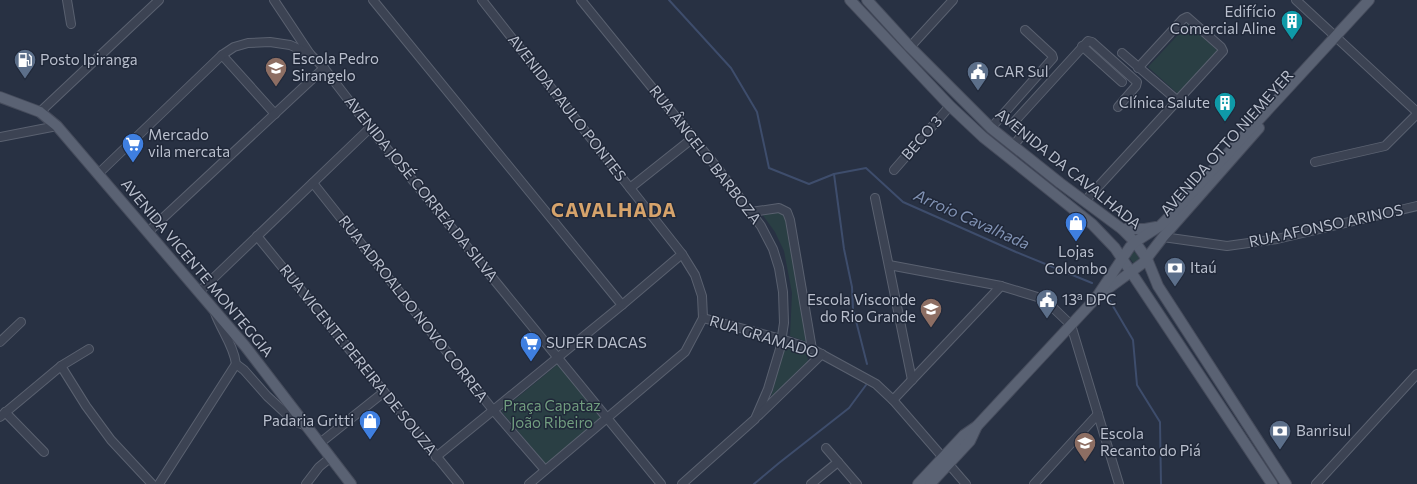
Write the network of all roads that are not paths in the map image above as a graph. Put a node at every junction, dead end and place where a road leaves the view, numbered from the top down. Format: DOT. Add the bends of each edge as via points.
graph roads {
  1 [pos="66,0"];
  2 [pos="159,0"];
  3 [pos="274,0"];
  4 [pos="373,0"];
  5 [pos="482,0"];
  6 [pos="581,0"];
  7 [pos="850,0"];
  8 [pos="867,0"];
  9 [pos="953,0"];
  10 [pos="1298,0"];
  11 [pos="1369,0"];
  12 [pos="1374,0"];
  13 [pos="71,24"];
  14 [pos="1025,30"];
  15 [pos="1337,38"];
  16 [pos="1082,46"];
  17 [pos="910,47"];
  18 [pos="1122,53"];
  19 [pos="310,54"];
  20 [pos="222,55"];
  21 [pos="324,68"];
  22 [pos="1138,68"];
  23 [pos="1122,82"];
  24 [pos="0,97"];
  25 [pos="1178,101"];
  26 [pos="950,106"];
  27 [pos="1118,107"];
  28 [pos="40,112"];
  29 [pos="1417,113"];
  30 [pos="275,114"];
  31 [pos="57,126"];
  32 [pos="370,128"];
  33 [pos="991,128"];
  34 [pos="0,136"];
  35 [pos="693,138"];
  36 [pos="1013,146"];
  37 [pos="1315,162"];
  38 [pos="894,170"];
  39 [pos="98,174"];
  40 [pos="313,183"];
  41 [pos="630,188"];
  42 [pos="875,198"];
  43 [pos="1085,201"];
  44 [pos="1417,206"];
  45 [pos="751,212"];
  46 [pos="1160,226"];
  47 [pos="1122,229"];
  48 [pos="148,232"];
  49 [pos="257,236"];
  50 [pos="1163,237"];
  51 [pos="1134,242"];
  52 [pos="682,254"];
  53 [pos="1122,257"];
  54 [pos="1147,259"];
  55 [pos="888,265"];
  56 [pos="1132,272"];
  57 [pos="1001,286"];
  58 [pos="199,292"];
  59 [pos="1096,298"];
  60 [pos="622,305"];
  61 [pos="215,311"];
  62 [pos="703,318"];
  63 [pos="21,322"];
  64 [pos="1072,324"];
  65 [pos="781,339"];
  66 [pos="0,342"];
  67 [pos="89,349"];
  68 [pos="812,349"];
  69 [pos="822,354"];
  70 [pos="557,358"];
  71 [pos="236,364"];
  72 [pos="61,366"];
  73 [pos="1417,374"];
  74 [pos="912,380"];
  75 [pos="384,392"];
  76 [pos="893,400"];
  77 [pos="493,410"];
  78 [pos="3,414"];
  79 [pos="1098,414"];
  80 [pos="607,419"];
  81 [pos="755,419"];
  82 [pos="307,426"];
  83 [pos="320,443"];
  84 [pos="826,448"];
  85 [pos="44,452"];
  86 [pos="436,457"];
  87 [pos="330,458"];
  88 [pos="946,461"];
  89 [pos="838,462"];
  90 [pos="545,470"];
  91 [pos="152,484"];
  92 [pos="159,484"];
  93 [pos="306,484"];
  94 [pos="351,484"];
  95 [pos="459,484"];
  96 [pos="529,484"];
  97 [pos="661,484"];
  98 [pos="682,484"];
  99 [pos="811,484"];
  100 [pos="857,484"];
  101 [pos="918,484"];
  102 [pos="930,484"];
  103 [pos="966,484"];
  104 [pos="1034,484"];
  105 [pos="1119,484"];
  106 [pos="1272,484"];
  107 [pos="1286,484"];
  108 [pos="1316,484"];
  1 -- 13 [label="street"];
  2 -- 28 [label="street"];
  3 -- 19 [label="street"];
  4 -- 60 [label="street"];
  5 -- 41 [label="street, AVENIDA PAULO PONTES"];
  6 -- 35 [label="street, RUA ÂNGELO BARBOZA"];
  7 -- 26 [label="main road, AVENIDA DA CAVALHADA"];
  8 -- 17 [label="main road, AVENIDA DA CAVALHADA"];
  9 -- 17 [label="street"];
  10 -- 15 [label="street"];
  11 -- 15 [label="main road, AVENIDA OTTO NIEMEYER"];
  12 -- 15 [label="main road, AVENIDA OTTO NIEMEYER"];
  14 -- 33 [label="street" via="1052,54 1053,58"];
  15 -- 29 [label="street"];
  15 -- 46 [label="main road, AVENIDA OTTO NIEMEYER"];
  15 -- 50 [label="main road, AVENIDA OTTO NIEMEYER"];
  16 -- 23 [label="street"];
  16 -- 27 [label="street" via="1088,41 1092,42 1137,82"];
  16 -- 36 [label="street" via="1015,121 1014,125 1022,135"];
  17 -- 33 [label="main road, AVENIDA DA CAVALHADA"];
  18 -- 22 [label="street"];
  19 -- 20 [label="street, AVENIDA JOSÉ CORREA DA SILVA" via="290,45 270,42 248,43 234,47"];
  19 -- 21 [label="street, AVENIDA JOSÉ CORREA DA SILVA"];
  20 -- 30 [label="street"];
  20 -- 39 [label="street, AVENIDA JOSÉ CORREA DA SILVA"];
  21 -- 30 [label="street"];
  21 -- 32 [label="street, AVENIDA JOSÉ CORREA DA SILVA"];
  22 -- 25 [label="street"];
  22 -- 25 [label="street" via="1183,19 1187,18 1223,51"];
  24 -- 28 [label="main road, AVENIDA VICENTE MONTEGGIA"];
  25 -- 43 [label="street"];
  26 -- 38 [label="street, BECO 3"];
  26 -- 53 [label="main road, AVENIDA DA CAVALHADA" via="983,137 1092,224"];
  28 -- 31 [label="main road, AVENIDA VICENTE MONTEGGIA"];
  29 -- 37 [label="street" via="1385,146"];
  30 -- 48 [label="street"];
  31 -- 34 [label="street"];
  31 -- 39 [label="main road, AVENIDA VICENTE MONTEGGIA"];
  32 -- 40 [label="street"];
  32 -- 70 [label="street, AVENIDA JOSÉ CORREA DA SILVA"];
  33 -- 36 [label="main road, AVENIDA DA CAVALHADA"];
  35 -- 41 [label="street"];
  35 -- 45 [label="street, RUA ÂNGELO BARBOZA"];
  36 -- 43 [label="main road, AVENIDA DA CAVALHADA"];
  39 -- 48 [label="main road, AVENIDA VICENTE MONTEGGIA"];
  40 -- 49 [label="street"];
  40 -- 77 [label="street, RUA ADROALDO NOVO CORREA"];
  41 -- 52 [label="street, AVENIDA PAULO PONTES"];
  42 -- 55 [label="street"];
  43 -- 47 [label="main road, AVENIDA DA CAVALHADA"];
  44 -- 50 [label="street, RUA AFONSO ARINOS" via="1278,239 1227,246"];
  45 -- 65 [label="street, RUA ÂNGELO BARBOZA" via="773,249 779,268 784,323"];
  45 -- 68 [label="street" via="779,208 787,212"];
  46 -- 47 [label="main road"];
  46 -- 51 [label="main road, AVENIDA OTTO NIEMEYER"];
  47 -- 51 [label="main road, AVENIDA DA CAVALHADA"];
  48 -- 58 [label="main road, AVENIDA VICENTE MONTEGGIA"];
  49 -- 58 [label="street"];
  49 -- 75 [label="street, RUA VICENTE PEREIRA DE SOUZA"];
  50 -- 54 [label="main road, AVENIDA OTTO NIEMEYER"];
  51 -- 53 [label="main road, AVENIDA OTTO NIEMEYER"];
  51 -- 54 [label="main road, AVENIDA DA CAVALHADA"];
  52 -- 60 [label="street"];
  52 -- 62 [label="street, AVENIDA PAULO PONTES" via="695,275 702,296"];
  53 -- 56 [label="main road, AVENIDA DA CAVALHADA"];
  53 -- 59 [label="main road, AVENIDA OTTO NIEMEYER"];
  54 -- 56 [label="main road, AVENIDA OTTO NIEMEYER"];
  54 -- 107 [label="main road, AVENIDA DA CAVALHADA" via="1158,286"];
  55 -- 57 [label="street"];
  55 -- 74 [label="street"];
  56 -- 59 [label="main road, AVENIDA OTTO NIEMEYER"];
  56 -- 106 [label="main road, AVENIDA DA CAVALHADA"];
  57 -- 64 [label="street" via="1044,299"];
  57 -- 74 [label="street"];
  58 -- 61 [label="main road, AVENIDA VICENTE MONTEGGIA"];
  59 -- 64 [label="main road, AVENIDA OTTO NIEMEYER"];
  60 -- 70 [label="street"];
  61 -- 71 [label="street" via="235,356"];
  61 -- 82 [label="main road, AVENIDA VICENTE MONTEGGIA"];
  62 -- 65 [label="street, RUA GRAMADO"];
  62 -- 80 [label="street" via="685,352"];
  63 -- 66 [label="street"];
  64 -- 79 [label="street"];
  64 -- 88 [label="main road, AVENIDA OTTO NIEMEYER" via="977,426 964,435"];
  65 -- 68 [label="street, RUA GRAMADO"];
  65 -- 81 [label="street, RUA ÂNGELO BARBOZA" via="768,389"];
  67 -- 72 [label="street"];
  68 -- 69 [label="street, RUA GRAMADO"];
  69 -- 76 [label="street, RUA GRAMADO" via="876,384"];
  69 -- 81 [label="street"];
  70 -- 77 [label="street"];
  70 -- 80 [label="street, AVENIDA JOSÉ CORREA DA SILVA"];
  71 -- 82 [label="street" via="294,422"];
  71 -- 92 [label="street"];
  72 -- 78 [label="street"];
  72 -- 91 [label="street" via="111,440"];
  73 -- 108 [label="street"];
  74 -- 76 [label="street"];
  75 -- 83 [label="street"];
  75 -- 86 [label="street, RUA VICENTE PEREIRA DE SOUZA"];
  76 -- 88 [label="street, RUA GRAMADO"];
  77 -- 86 [label="street"];
  77 -- 90 [label="street, RUA ADROALDO NOVO CORREA"];
  78 -- 85 [label="street"];
  79 -- 104 [label="street"];
  79 -- 105 [label="street"];
  80 -- 90 [label="street"];
  80 -- 97 [label="street, AVENIDA JOSÉ CORREA DA SILVA"];
  81 -- 98 [label="street, RUA ÂNGELO BARBOZA"];
  82 -- 83 [label="main road, AVENIDA VICENTE MONTEGGIA"];
  83 -- 87 [label="main road, AVENIDA VICENTE MONTEGGIA"];
  84 -- 89 [label="street"];
  86 -- 95 [label="street, RUA VICENTE PEREIRA DE SOUZA"];
  87 -- 93 [label="street"];
  87 -- 94 [label="main road, AVENIDA VICENTE MONTEGGIA"];
  88 -- 101 [label="main road, AVENIDA OTTO NIEMEYER"];
  88 -- 102 [label="main road, AVENIDA OTTO NIEMEYER"];
  88 -- 103 [label="street, RUA GRAMADO"];
  89 -- 99 [label="street"];
  89 -- 100 [label="street"];
  90 -- 96 [label="street"];
}
